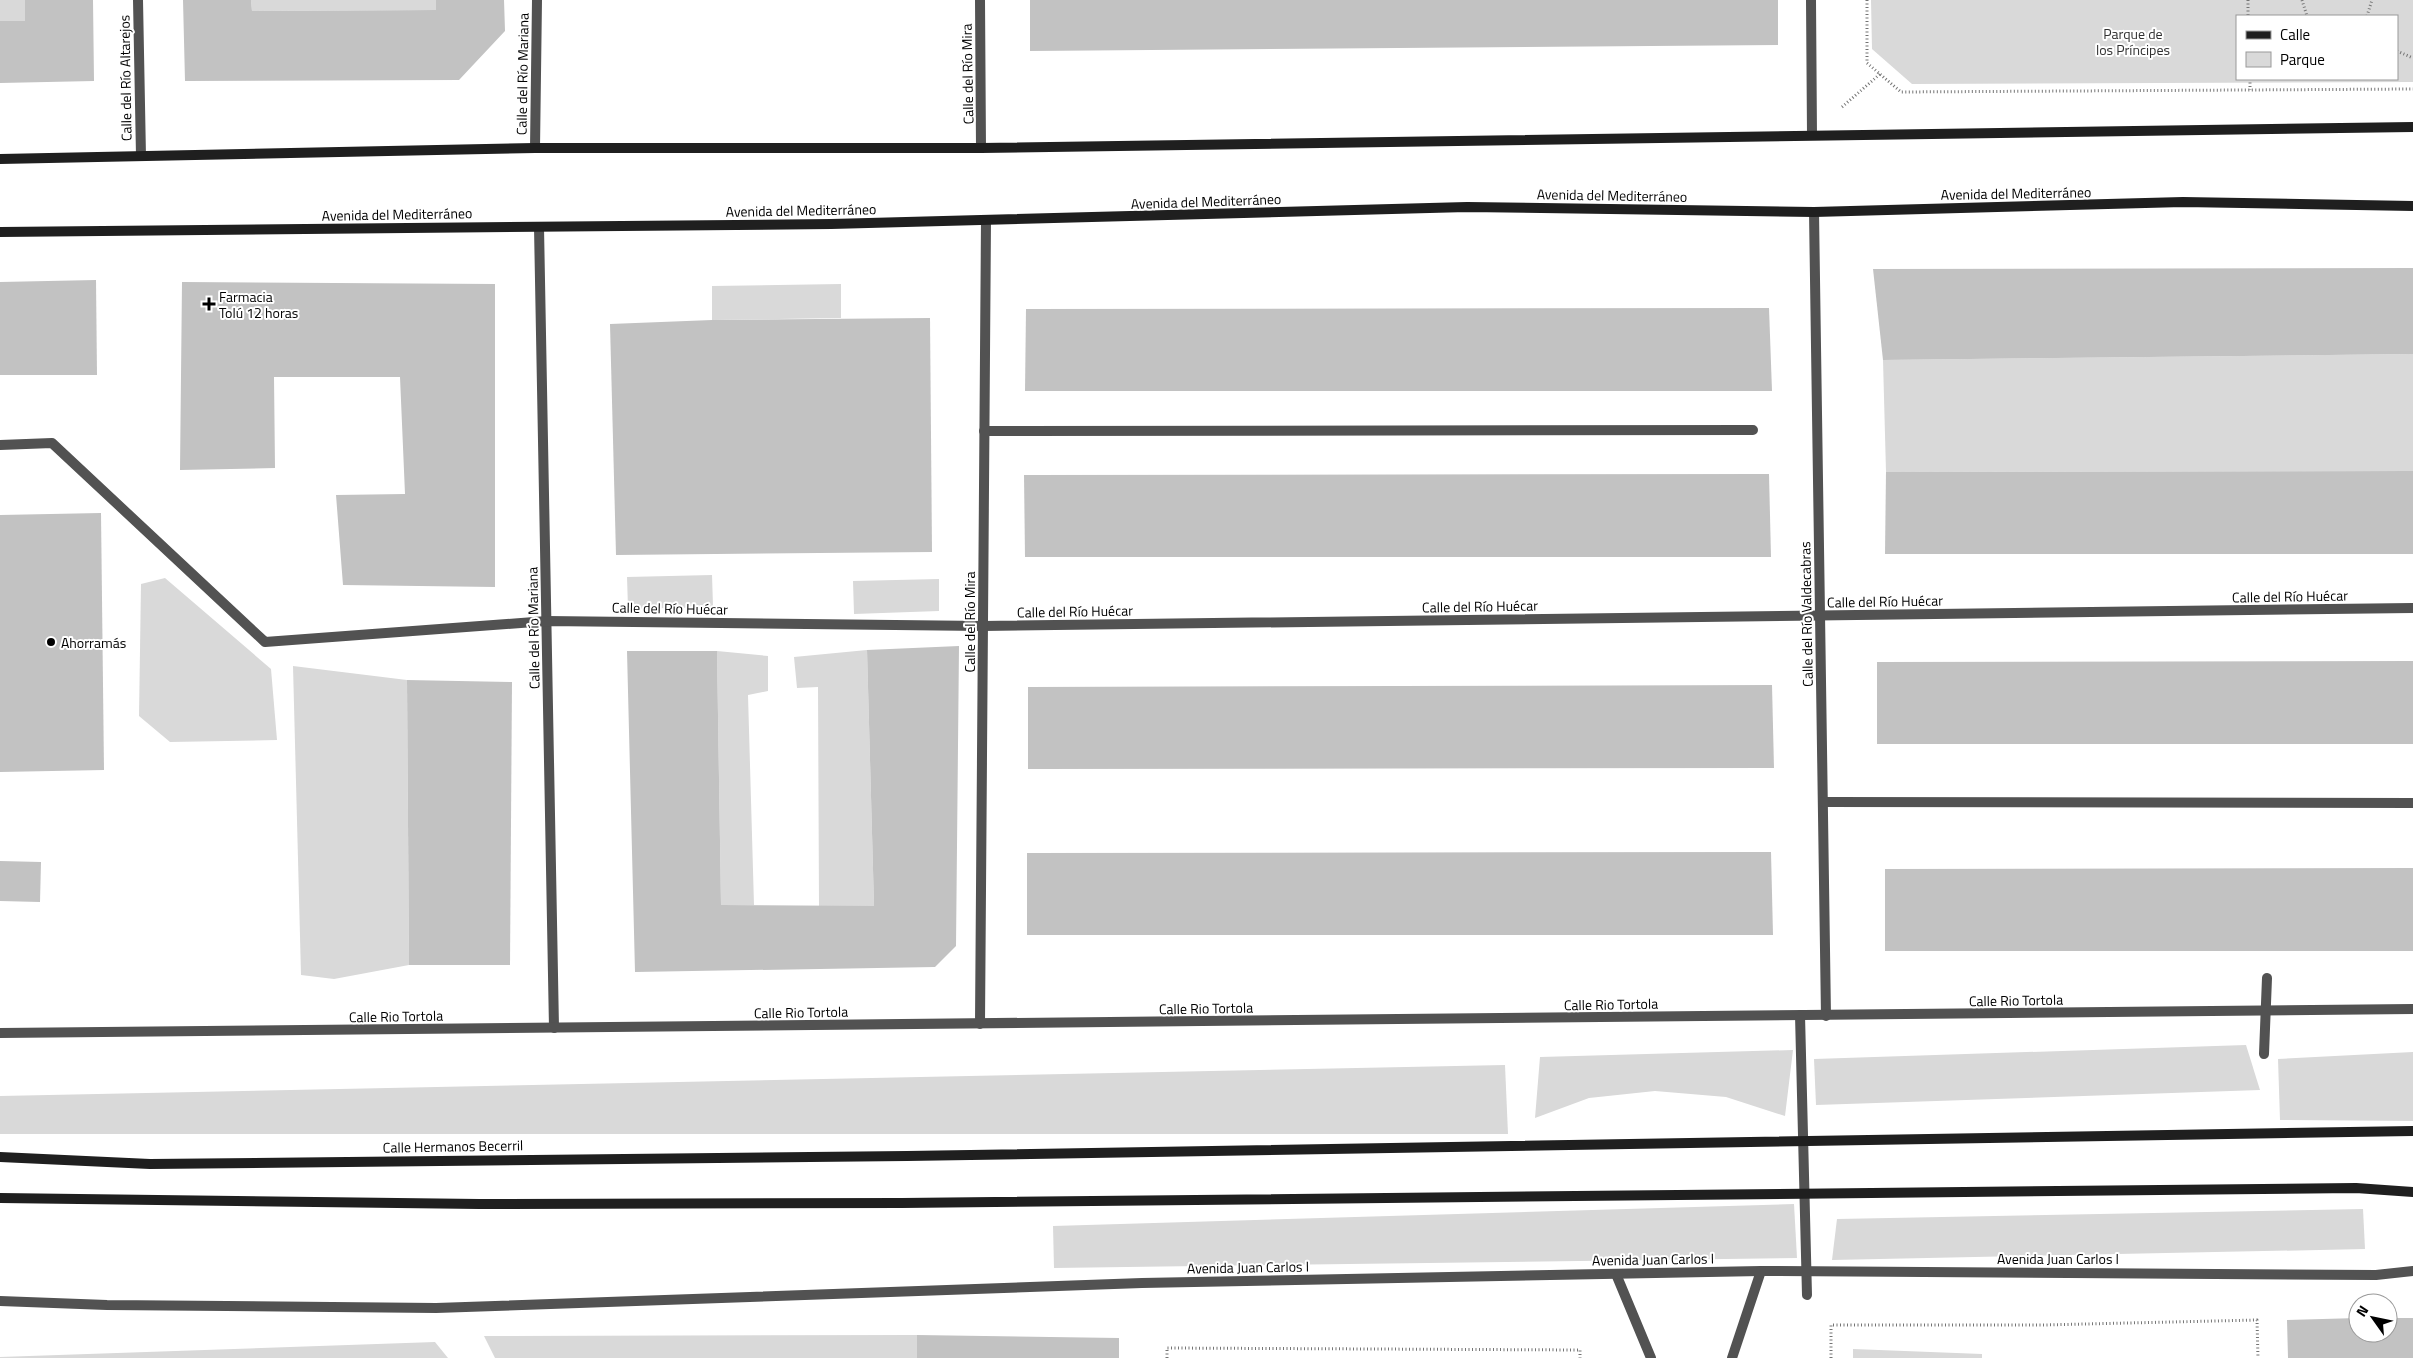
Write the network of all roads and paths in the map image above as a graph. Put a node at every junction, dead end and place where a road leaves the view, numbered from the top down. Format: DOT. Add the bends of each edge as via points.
graph roads {
  1 [pos="138,0"];
  2 [pos="537,0"];
  3 [pos="980,0"];
  4 [pos="1811,0"];
  5 [pos="1867,0"];
  6 [pos="2248,0"];
  7 [pos="2302,0"];
  8 [pos="2372,0"];
  9 [pos="2248,15"];
  10 [pos="2307,15"];
  11 [pos="2367,15"];
  12 [pos="2398,51"];
  13 [pos="2413,58"];
  14 [pos="1880,74"];
  15 [pos="2250,80"];
  16 [pos="2413,89"];
  17 [pos="2250,90"];
  18 [pos="2413,127"];
  19 [pos="1812,135"];
  20 [pos="535,148"];
  21 [pos="981,148"];
  22 [pos="141,156"];
  23 [pos="0,159"];
  24 [pos="2413,206"];
  25 [pos="1814,212"];
  26 [pos="986,220"];
  27 [pos="539,227"];
  28 [pos="0,232"];
  29 [pos="1753,430"];
  30 [pos="984,431"];
  31 [pos="0,445"];
  32 [pos="2413,608"];
  33 [pos="1820,615"];
  34 [pos="546,621"];
  35 [pos="982,626"];
  36 [pos="1823,802"];
  37 [pos="2413,804"];
  38 [pos="2267,978"];
  39 [pos="2413,1009"];
  40 [pos="2265,1011"];
  41 [pos="1800,1016"];
  42 [pos="1826,1016"];
  43 [pos="980,1024"];
  44 [pos="554,1028"];
  45 [pos="0,1034"];
  46 [pos="2264,1054"];
  47 [pos="2413,1131"];
  48 [pos="1804,1141"];
  49 [pos="0,1157"];
  50 [pos="2413,1192"];
  51 [pos="1805,1194"];
  52 [pos="0,1198"];
  53 [pos="1807,1270"];
  54 [pos="1761,1271"];
  55 [pos="2413,1271"];
  56 [pos="1616,1274"];
  57 [pos="1807,1295"];
  58 [pos="0,1301"];
  59 [pos="1167,1358"];
  60 [pos="1580,1358"];
  61 [pos="1651,1358"];
  62 [pos="1732,1358"];
  63 [pos="1831,1358"];
  64 [pos="2258,1358"];
  1 -- 22 [label="street, Calle del Río Altarejos"];
  2 -- 20 [label="street, Calle del Río Mariana"];
  3 -- 21 [label="street, Calle del Río Mira"];
  4 -- 19 [label="street"];
  5 -- 14 [label="path" via="1867,63"];
  6 -- 9 [label="path"];
  7 -- 10 [label="path"];
  8 -- 11 [label="path"];
  12 -- 13 [label="path"];
  14 -- 17 [label="path" via="1901,92"];
  14 -- 19 [label="path"];
  15 -- 17 [label="path"];
  16 -- 17 [label="path"];
  18 -- 19 [label="street"];
  19 -- 21 [label="street"];
  20 -- 21 [label="street"];
  20 -- 22 [label="street"];
  22 -- 23 [label="street"];
  24 -- 25 [label="street, Avenida del Mediterráneo" via="2183,202"];
  25 -- 26 [label="street, Avenida del Mediterráneo" via="1468,207"];
  25 -- 33 [label="street, Calle del Río Valdecabras"];
  26 -- 27 [label="street, Avenida del Mediterráneo"];
  26 -- 30 [label="street, Calle del Río Mira"];
  27 -- 28 [label="street, Avenida del Mediterráneo"];
  27 -- 34 [label="street, Calle del Río Mariana"];
  29 -- 30 [label="street"];
  30 -- 35 [label="street, Calle del Río Mira"];
  31 -- 34 [label="street, Calle del Río Huécar" via="52,444 265,642"];
  32 -- 33 [label="street, Calle del Río Huécar"];
  33 -- 35 [label="street, Calle del Río Huécar"];
  33 -- 36 [label="street, Calle del Río Valdecabras"];
  34 -- 35 [label="street, Calle del Río Huécar"];
  34 -- 44 [label="street, Calle del Río Mariana"];
  35 -- 43 [label="street, Calle del Río Mira"];
  36 -- 37 [label="street"];
  36 -- 42 [label="street, Calle del Río Valdecabras"];
  38 -- 40 [label="street"];
  39 -- 40 [label="street, Calle Rio Tortola"];
  40 -- 42 [label="street, Calle Rio Tortola"];
  40 -- 46 [label="street"];
  41 -- 42 [label="street, Calle Rio Tortola"];
  41 -- 43 [label="street, Calle Rio Tortola"];
  41 -- 48 [label="street"];
  43 -- 44 [label="street, Calle Rio Tortola"];
  44 -- 45 [label="street, Calle Rio Tortola"];
  47 -- 48 [label="street"];
  48 -- 49 [label="street, Calle Hermanos Becerril" via="907,1156 150,1164"];
  48 -- 51 [label="street"];
  50 -- 51 [label="street" via="2356,1188"];
  51 -- 52 [label="street" via="479,1204"];
  51 -- 53 [label="street"];
  53 -- 54 [label="street, Avenida Juan Carlos I"];
  53 -- 55 [label="street, Avenida Juan Carlos I" via="2376,1275"];
  53 -- 57 [label="street"];
  54 -- 56 [label="street, Avenida Juan Carlos I"];
  54 -- 62 [label="street"];
  56 -- 58 [label="street, Avenida Juan Carlos I" via="1142,1283 436,1308"];
  56 -- 61 [label="street"];
  59 -- 60 [label="path" via="1167,1348 1187,1348 1580,1350"];
  63 -- 64 [label="path" via="1831,1325 2258,1320"];
}
